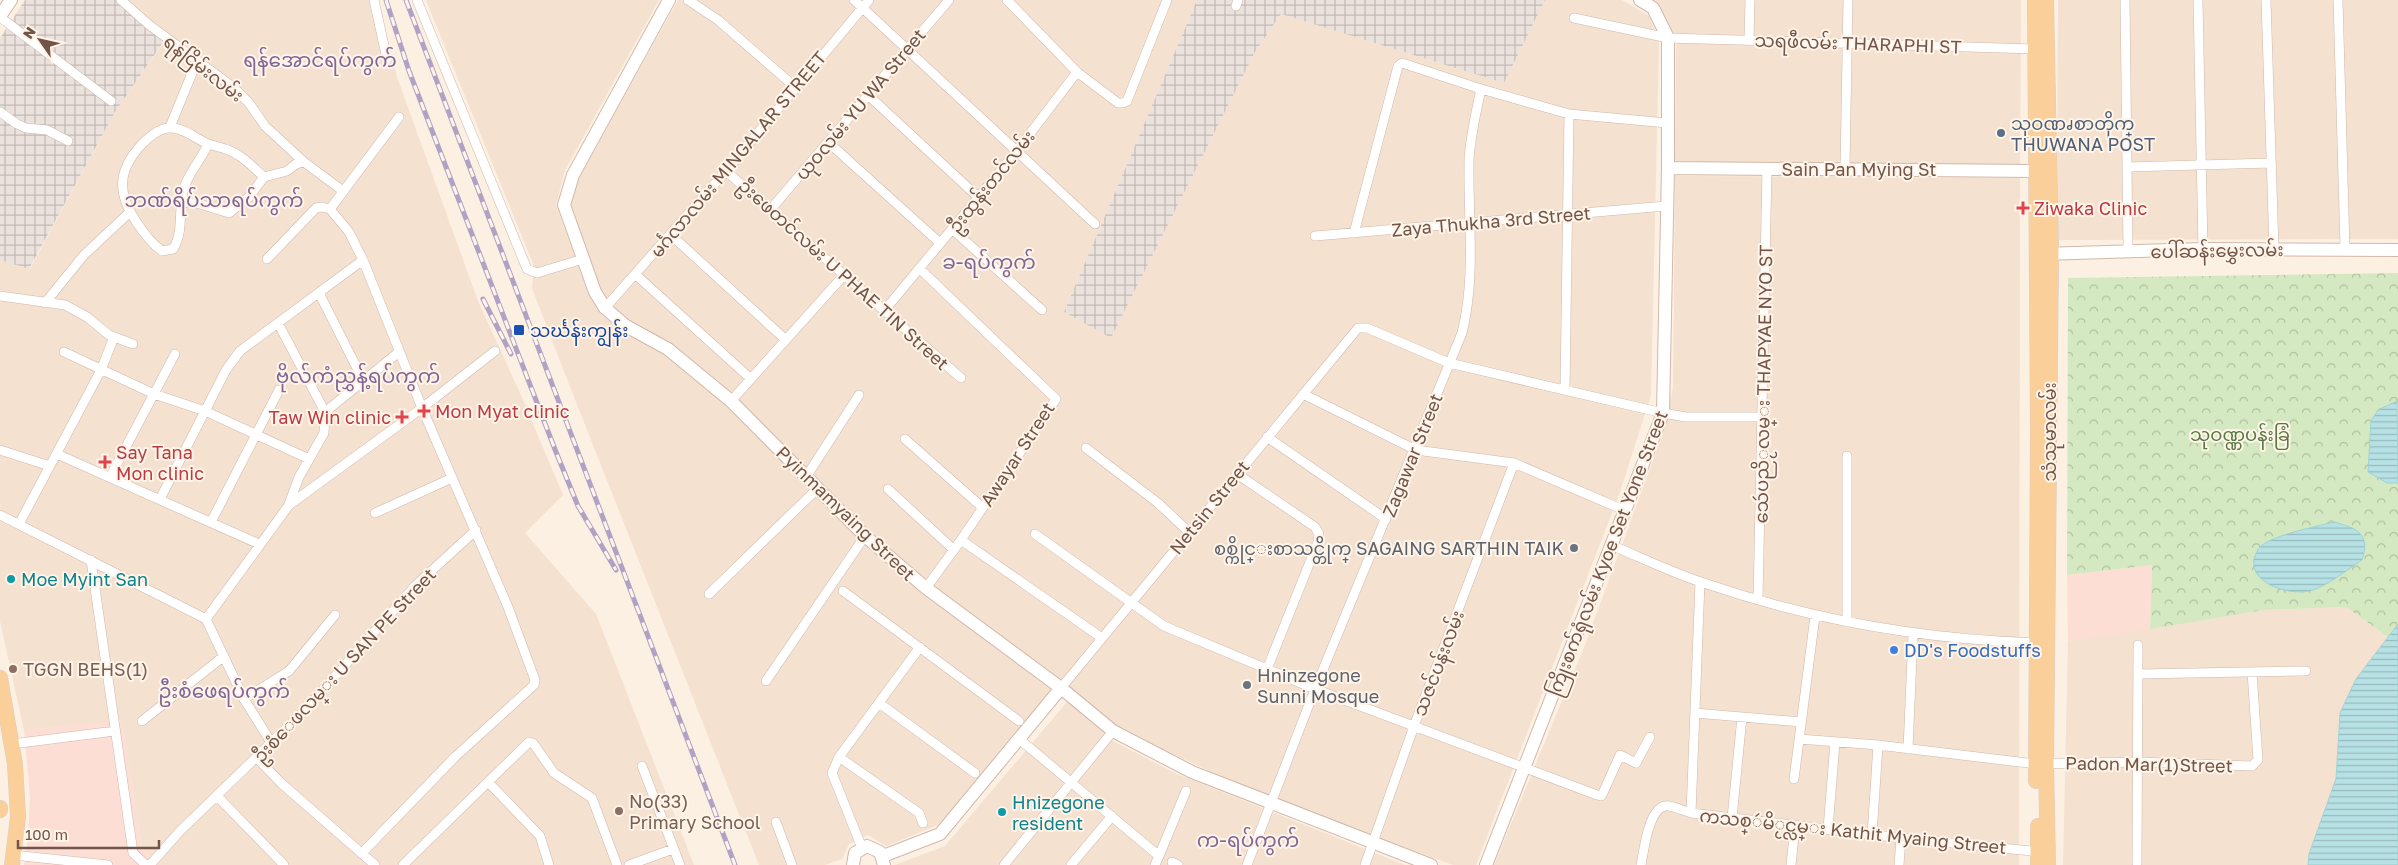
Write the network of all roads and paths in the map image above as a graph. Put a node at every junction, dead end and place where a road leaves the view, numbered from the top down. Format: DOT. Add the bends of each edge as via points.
graph roads {
  1 [pos="11,0"];
  2 [pos="121,0"];
  3 [pos="374,0"];
  4 [pos="417,0"];
  5 [pos="669,0"];
  6 [pos="688,0"];
  7 [pos="854,0"];
  8 [pos="949,0"];
  9 [pos="1007,0"];
  10 [pos="1167,0"];
  11 [pos="1640,0"];
  12 [pos="1750,0"];
  13 [pos="1848,0"];
  14 [pos="2035,0"];
  15 [pos="2046,0"];
  16 [pos="2126,0"];
  17 [pos="2198,0"];
  18 [pos="2266,0"];
  19 [pos="2338,0"];
  20 [pos="866,4"];
  21 [pos="0,16"];
  22 [pos="1574,18"];
  23 [pos="1668,38"];
  24 [pos="1750,40"];
  25 [pos="1847,43"];
  26 [pos="907,49"];
  27 [pos="2042,49"];
  28 [pos="387,59"];
  29 [pos="197,61"];
  30 [pos="1077,72"];
  31 [pos="795,87"];
  32 [pos="1481,89"];
  33 [pos="868,95"];
  34 [pos="111,101"];
  35 [pos="0,112"];
  36 [pos="1569,114"];
  37 [pos="399,117"];
  38 [pos="1667,123"];
  39 [pos="170,128"];
  40 [pos="68,141"];
  41 [pos="828,142"];
  42 [pos="208,144"];
  43 [pos="1016,152"];
  44 [pos="304,162"];
  45 [pos="2270,163"];
  46 [pos="2201,164"];
  47 [pos="2127,167"];
  48 [pos="1668,168"];
  49 [pos="1845,168"];
  50 [pos="1767,169"];
  51 [pos="726,170"];
  52 [pos="2043,171"];
  53 [pos="264,177"];
  54 [pos="343,191"];
  55 [pos="978,197"];
  56 [pos="182,202"];
  57 [pos="1666,206"];
  58 [pos="330,209"];
  59 [pos="771,209"];
  60 [pos="130,212"];
  61 [pos="1569,214"];
  62 [pos="1471,223"];
  63 [pos="1095,224"];
  64 [pos="952,229"];
  65 [pos="1354,233"];
  66 [pos="670,234"];
  67 [pos="1315,236"];
  68 [pos="940,244"];
  69 [pos="2203,249"];
  70 [pos="2274,249"];
  71 [pos="2345,249"];
  72 [pos="2128,250"];
  73 [pos="2398,250"];
  74 [pos="2044,254"];
  75 [pos="267,259"];
  76 [pos="583,259"];
  77 [pos="363,260"];
  78 [pos="920,269"];
  79 [pos="635,274"];
  80 [pos="844,275"];
  81 [pos="318,293"];
  82 [pos="0,296"];
  83 [pos="45,302"];
  84 [pos="605,308"];
  85 [pos="1042,310"];
  86 [pos="884,311"];
  87 [pos="278,323"];
  88 [pos="114,337"];
  89 [pos="786,340"];
  90 [pos="133,344"];
  91 [pos="495,351"];
  92 [pos="64,352"];
  93 [pos="398,352"];
  94 [pos="175,354"];
  95 [pos="1450,363"];
  96 [pos="101,370"];
  97 [pos="961,378"];
  98 [pos="751,379"];
  99 [pos="363,380"];
  100 [pos="1565,389"];
  101 [pos="278,390"];
  102 [pos="154,394"];
  103 [pos="1303,394"];
  104 [pos="859,395"];
  105 [pos="731,401"];
  106 [pos="422,408"];
  107 [pos="205,411"];
  108 [pos="325,412"];
  109 [pos="1663,413"];
  110 [pos="1762,417"];
  111 [pos="256,434"];
  112 [pos="1267,437"];
  113 [pos="905,439"];
  114 [pos="1086,448"];
  115 [pos="0,450"];
  116 [pos="1416,450"];
  117 [pos="57,454"];
  118 [pos="1847,456"];
  119 [pos="309,459"];
  120 [pos="1514,463"];
  121 [pos="50,466"];
  122 [pos="1237,474"];
  123 [pos="110,477"];
  124 [pos="806,477"];
  125 [pos="452,478"];
  126 [pos="818,488"];
  127 [pos="888,489"];
  128 [pos="160,499"];
  129 [pos="289,505"];
  130 [pos="982,507"];
  131 [pos="1626,511"];
  132 [pos="375,513"];
  133 [pos="0,515"];
  134 [pos="1386,520"];
  135 [pos="211,522"];
  136 [pos="19,524"];
  137 [pos="476,530"];
  138 [pos="1189,532"];
  139 [pos="1035,534"];
  140 [pos="865,536"];
  141 [pos="961,540"];
  142 [pos="259,544"];
  143 [pos="1613,546"];
  144 [pos="954,550"];
  145 [pos="91,560"];
  146 [pos="1700,582"];
  147 [pos="926,588"];
  148 [pos="843,591"];
  149 [pos="709,594"];
  150 [pos="1758,599"];
  151 [pos="1131,602"];
  152 [pos="336,615"];
  153 [pos="1815,616"];
  154 [pos="206,619"];
  155 [pos="1847,622"];
  156 [pos="1913,634"];
  157 [pos="1102,638"];
  158 [pos="2042,643"];
  159 [pos="2138,645"];
  160 [pos="920,647"];
  161 [pos="224,656"];
  162 [pos="1267,669"];
  163 [pos="2306,671"];
  164 [pos="2252,672"];
  165 [pos="2138,674"];
  166 [pos="0,678"];
  167 [pos="766,681"];
  168 [pos="1061,688"];
  169 [pos="1315,689"];
  170 [pos="244,700"];
  171 [pos="879,703"];
  172 [pos="1695,713"];
  173 [pos="1742,717"];
  174 [pos="142,721"];
  175 [pos="1019,721"];
  176 [pos="1801,722"];
  177 [pos="4,724"];
  178 [pos="1414,726"];
  179 [pos="115,731"];
  180 [pos="1113,731"];
  181 [pos="1650,737"];
  182 [pos="1018,738"];
  183 [pos="1799,739"];
  184 [pos="1835,742"];
  185 [pos="12,744"];
  186 [pos="272,744"];
  187 [pos="1878,745"];
  188 [pos="1908,749"];
  189 [pos="839,757"];
  190 [pos="257,758"];
  191 [pos="2138,762"];
  192 [pos="2041,764"];
  193 [pos="642,766"];
  194 [pos="1526,768"];
  195 [pos="975,773"];
  196 [pos="1794,779"];
  197 [pos="488,782"];
  198 [pos="1071,782"];
  199 [pos="1186,791"];
  200 [pos="217,796"];
  201 [pos="1271,804"];
  202 [pos="1691,813"];
  203 [pos="1112,816"];
  204 [pos="1732,818"];
  205 [pos="776,822"];
  206 [pos="923,823"];
  207 [pos="1795,826"];
  208 [pos="1828,829"];
  209 [pos="1872,834"];
  210 [pos="1901,838"];
  211 [pos="1374,843"];
  212 [pos="862,848"];
  213 [pos="673,849"];
  214 [pos="362,853"];
  215 [pos="1159,856"];
  216 [pos="2043,858"];
  217 [pos="12,860"];
  218 [pos="883,860"];
  219 [pos="2137,863"];
  220 [pos="851,864"];
  221 [pos="1426,864"];
  222 [pos="108,865"];
  223 [pos="146,865"];
  224 [pos="150,865"];
  225 [pos="284,865"];
  226 [pos="375,865"];
  227 [pos="403,865"];
  228 [pos="549,865"];
  229 [pos="617,865"];
  230 [pos="629,865"];
  231 [pos="680,865"];
  232 [pos="792,865"];
  233 [pos="1004,865"];
  234 [pos="1071,865"];
  235 [pos="1155,865"];
  236 [pos="1247,865"];
  237 [pos="1365,865"];
  238 [pos="1486,865"];
  239 [pos="1641,865"];
  240 [pos="1791,865"];
  241 [pos="1899,865"];
  1 -- 21 [label="street"];
  2 -- 29 [label="street, ရန်ငြိမ်းလမ်း"];
  3 -- 28 [label="street"];
  4 -- 76 [label="street" via="527,270 537,273"];
  5 -- 76 [label="street, Pyinmamyaing Street" via="573,175 564,205"];
  6 -- 31 [label="street" via="718,20"];
  7 -- 20 [label="street"];
  8 -- 26 [label="street, ယုဝလမ်း YU WA Street"];
  9 -- 30 [label="street"];
  10 -- 30 [label="street" via="1123,104"];
  11 -- 23 [label="street, ကြိုးစက်ရုံလမ်း Kyoe Set Yone Street" via="1653,8"];
  12 -- 24 [label="street"];
  13 -- 25 [label="street"];
  14 -- 27 [label="main road, သံသုမာလမ်း"];
  15 -- 27 [label="main road, သံသုမာလမ်း"];
  16 -- 47 [label="street"];
  17 -- 46 [label="street"];
  18 -- 45 [label="street"];
  19 -- 71 [label="street"];
  20 -- 26 [label="street"];
  20 -- 31 [label="street, မင်္ဂလာလမ်း MINGALAR STREET"];
  21 -- 34 [label="street"];
  22 -- 23 [label="street, သရဖီလမ်း THARAPHI ST"];
  23 -- 24 [label="street, သရဖီလမ်း THARAPHI ST"];
  23 -- 38 [label="street, ကြိုးစက်ရုံလမ်း Kyoe Set Yone Street"];
  24 -- 25 [label="street, သရဖီလမ်း THARAPHI ST"];
  25 -- 27 [label="street, သရဖီလမ်း THARAPHI ST"];
  25 -- 49 [label="street"];
  26 -- 33 [label="street, ယုဝလမ်း YU WA Street"];
  26 -- 43 [label="street"];
  27 -- 52 [label="main road, သံသုမာလမ်း"];
  29 -- 39 [label="street"];
  29 -- 44 [label="street, ရန်ငြိမ်းလမ်း" via="233,87 264,126"];
  30 -- 43 [label="street, ဦးထွန်းတင်လမ်း"];
  31 -- 51 [label="street, မင်္ဂလာလမ်း MINGALAR STREET"];
  32 -- 36 [label="street"];
  32 -- 62 [label="street, Zagawar Street" via="1470,152"];
  32 -- 65 [label="street" via="1407,64 1398,66"];
  33 -- 41 [label="street, ယုဝလမ်း YU WA Street"];
  33 -- 55 [label="street"];
  35 -- 40 [label="street" via="26,128 47,130"];
  36 -- 38 [label="street"];
  36 -- 61 [label="street"];
  37 -- 54 [label="street"];
  38 -- 48 [label="street, ကြိုးစက်ရုံလမ်း Kyoe Set Yone Street"];
  39 -- 42 [label="street"];
  39 -- 60 [label="street" via="144,142 130,157 122,188"];
  41 -- 59 [label="street, ယုဝလမ်း YU WA Street"];
  41 -- 68 [label="street"];
  42 -- 53 [label="street" via="230,150"];
  42 -- 56 [label="street" via="185,185"];
  43 -- 55 [label="street, ဦးထွန်းတင်လမ်း"];
  43 -- 63 [label="street"];
  44 -- 53 [label="street" via="272,177"];
  44 -- 54 [label="street, ရန်ငြိမ်းလမ်း"];
  45 -- 46 [label="street"];
  45 -- 70 [label="street"];
  46 -- 47 [label="street"];
  46 -- 69 [label="street"];
  47 -- 72 [label="street"];
  48 -- 50 [label="street, Sain Pan Mying St"];
  48 -- 57 [label="street, ကြိုးစက်ရုံလမ်း Kyoe Set Yone Street"];
  49 -- 50 [label="street, Sain Pan Mying St"];
  49 -- 52 [label="street, Sain Pan Mying St"];
  50 -- 110 [label="street, သေဴပညိႂလမ္း THAPYAE NYO ST"];
  51 -- 59 [label="street, ဦးဖေတင်လမ်း U PHAE TIN Street"];
  51 -- 66 [label="street, မင်္ဂလာလမ်း MINGALAR STREET"];
  52 -- 74 [label="main road, သံသုမာလမ်း"];
  53 -- 56 [label="street" via="245,201 229,214 200,204"];
  54 -- 58 [label="street"];
  55 -- 64 [label="street, ဦးထွန်းတင်လမ်း"];
  56 -- 60 [label="street" via="178,241 173,249 162,251 151,243"];
  57 -- 61 [label="street, Zaya Thukha 3rd Street"];
  57 -- 109 [label="street, ကြိုးစက်ရုံလမ်း Kyoe Set Yone Street"];
  58 -- 75 [label="street" via="316,208"];
  58 -- 77 [label="street" via="349,232"];
  59 -- 80 [label="street, ဦးဖေတင်လမ်း U PHAE TIN Street"];
  60 -- 83 [label="street" via="84,255"];
  61 -- 62 [label="street, Zaya Thukha 3rd Street"];
  61 -- 100 [label="street"];
  62 -- 65 [label="street, Zaya Thukha 3rd Street"];
  62 -- 95 [label="street, Zagawar Street" via="1469,297 1462,334"];
  64 -- 68 [label="street, ဦးထွန်းတင်လမ်း"];
  64 -- 85 [label="street"];
  65 -- 67 [label="street, Zaya Thukha 3rd Street"];
  66 -- 79 [label="street, မင်္ဂလာလမ်း MINGALAR STREET"];
  66 -- 89 [label="street"];
  68 -- 78 [label="street, ဦးထွန်းတင်လမ်း"];
  69 -- 70 [label="street, ပေါ်ဆန်းမွှေးလမ်း"];
  69 -- 72 [label="street, ပေါ်ဆန်းမွှေးလမ်း"];
  70 -- 71 [label="street, ပေါ်ဆန်းမွှေးလမ်း"];
  71 -- 73 [label="street, ပေါ်ဆန်းမွှေးလမ်း"];
  72 -- 74 [label="street, ပေါ်ဆန်းမွှေးလမ်း"];
  74 -- 158 [label="main road, သံသုမာလမ်း"];
  76 -- 84 [label="street, Pyinmamyaing Street" via="595,292"];
  77 -- 81 [label="street"];
  77 -- 93 [label="street"];
  78 -- 86 [label="street, ဦးထွန်းတင်လမ်း"];
  78 -- 130 [label="street, Awayar Street" via="1056,399"];
  79 -- 84 [label="street, မင်္ဂလာလမ်း MINGALAR STREET"];
  79 -- 98 [label="street"];
  80 -- 86 [label="street, ဦးဖေတင်လမ်း U PHAE TIN Street"];
  80 -- 89 [label="street"];
  81 -- 87 [label="street"];
  81 -- 99 [label="street"];
  82 -- 83 [label="street"];
  83 -- 88 [label="street" via="65,305"];
  84 -- 105 [label="street, Pyinmamyaing Street" via="626,326 668,349"];
  86 -- 97 [label="street, ဦးဖေတင်လမ်း U PHAE TIN Street"];
  87 -- 107 [label="street" via="240,351 226,370"];
  87 -- 108 [label="street"];
  88 -- 90 [label="street"];
  88 -- 96 [label="street"];
  89 -- 98 [label="street"];
  91 -- 106 [label="street"];
  92 -- 96 [label="street"];
  93 -- 99 [label="street"];
  93 -- 106 [label="street"];
  94 -- 102 [label="street"];
  95 -- 100 [label="street"];
  95 -- 103 [label="street, Netsin Street" via="1367,328 1358,328"];
  95 -- 116 [label="street, Zagawar Street"];
  96 -- 102 [label="street"];
  96 -- 117 [label="street"];
  98 -- 105 [label="street"];
  99 -- 108 [label="street"];
  100 -- 109 [label="street"];
  101 -- 111 [label="street"];
  102 -- 107 [label="street"];
  102 -- 123 [label="street"];
  103 -- 112 [label="street, Netsin Street"];
  103 -- 116 [label="street"];
  104 -- 124 [label="street"];
  105 -- 124 [label="street, Pyinmamyaing Street"];
  106 -- 125 [label="street"];
  106 -- 129 [label="street"];
  107 -- 111 [label="street"];
  107 -- 128 [label="street"];
  108 -- 119 [label="street" via="324,433"];
  109 -- 110 [label="street" via="1686,417"];
  109 -- 131 [label="street, ကြိုးစက်ရုံလမ်း Kyoe Set Yone Street"];
  110 -- 150 [label="street, သေဴပညိႂလမ္း THAPYAE NYO ST"];
  111 -- 119 [label="street"];
  111 -- 135 [label="street"];
  112 -- 122 [label="street, Netsin Street"];
  112 -- 134 [label="street"];
  113 -- 130 [label="street"];
  114 -- 138 [label="street" via="1158,503"];
  115 -- 121 [label="street"];
  116 -- 120 [label="street"];
  116 -- 134 [label="street, Zagawar Street"];
  117 -- 121 [label="street"];
  117 -- 123 [label="street"];
  118 -- 155 [label="street"];
  119 -- 129 [label="street"];
  120 -- 131 [label="street"];
  120 -- 178 [label="street, သဇင်ပန်းလမ်း"];
  121 -- 136 [label="street"];
  122 -- 138 [label="street, Netsin Street"];
  122 -- 162 [label="street" via="1315,527 1319,534"];
  123 -- 128 [label="street"];
  124 -- 126 [label="street, Pyinmamyaing Street"];
  125 -- 132 [label="street"];
  125 -- 137 [label="street"];
  126 -- 140 [label="street, Pyinmamyaing Street"];
  126 -- 149 [label="street"];
  127 -- 144 [label="street"];
  128 -- 135 [label="street"];
  129 -- 142 [label="street"];
  130 -- 141 [label="street, Awayar Street"];
  131 -- 143 [label="street, ကြိုးစက်ရုံလမ်း Kyoe Set Yone Street"];
  133 -- 136 [label="street"];
  134 -- 169 [label="street, Zagawar Street"];
  135 -- 142 [label="street"];
  136 -- 145 [label="street"];
  137 -- 186 [label="street, ဦးစံေဖလမ္း U SAN PE Street" via="415,586"];
  137 -- 214 [label="street" via="528,658 534,685 455,757"];
  138 -- 151 [label="street, Netsin Street"];
  139 -- 151 [label="street"];
  140 -- 147 [label="street, Pyinmamyaing Street"];
  140 -- 167 [label="street"];
  141 -- 144 [label="street, Awayar Street"];
  141 -- 157 [label="street"];
  142 -- 154 [label="street"];
  143 -- 146 [label="street"];
  143 -- 194 [label="street, ကြိုးစက်ရုံလမ်း Kyoe Set Yone Street"];
  144 -- 147 [label="street, Awayar Street"];
  145 -- 154 [label="street"];
  145 -- 179 [label="street"];
  146 -- 150 [label="street"];
  146 -- 172 [label="street"];
  147 -- 168 [label="street, Pyinmamyaing Street"];
  148 -- 160 [label="street"];
  150 -- 153 [label="street"];
  151 -- 157 [label="street, Netsin Street"];
  151 -- 162 [label="street" via="1164,626"];
  152 -- 170 [label="street" via="289,671"];
  153 -- 155 [label="street"];
  153 -- 176 [label="street"];
  154 -- 161 [label="street"];
  155 -- 156 [label="street"];
  156 -- 158 [label="street"];
  156 -- 188 [label="street"];
  157 -- 168 [label="street, Netsin Street"];
  158 -- 192 [label="main road, သံသုမာလမ်း"];
  159 -- 165 [label="street"];
  160 -- 171 [label="street"];
  160 -- 175 [label="street"];
  161 -- 170 [label="street"];
  161 -- 174 [label="street"];
  162 -- 169 [label="street"];
  163 -- 164 [label="street"];
  164 -- 165 [label="street"];
  164 -- 191 [label="street, Padon Mar(1)Street" via="2258,760 2252,766"];
  165 -- 191 [label="street"];
  166 -- 177 [label="main road"];
  168 -- 180 [label="street, Pyinmamyaing Street"];
  168 -- 182 [label="street"];
  169 -- 178 [label="street"];
  169 -- 201 [label="street, Zagawar Street"];
  170 -- 186 [label="street"];
  171 -- 189 [label="street"];
  171 -- 195 [label="street"];
  172 -- 173 [label="street"];
  172 -- 202 [label="street"];
  173 -- 176 [label="street"];
  173 -- 204 [label="street"];
  176 -- 183 [label="street"];
  177 -- 185 [label="main road"];
  178 -- 194 [label="street"];
  178 -- 211 [label="street, သဇင်ပန်းလမ်း"];
  179 -- 185 [label="street"];
  179 -- 223 [label="street" via="133,853"];
  180 -- 198 [label="street"];
  180 -- 201 [label="street, Pyinmamyaing Street" via="1181,768"];
  181 -- 194 [label="street" via="1636,763 1620,756 1617,759 1600,796"];
  182 -- 198 [label="street"];
  182 -- 218 [label="street" via="940,834"];
  183 -- 184 [label="street, Padon Mar(1)Street"];
  183 -- 196 [label="street"];
  184 -- 187 [label="street, Padon Mar(1)Street"];
  184 -- 208 [label="street"];
  185 -- 217 [label="main road" via="18,817"];
  186 -- 190 [label="street, ဦးစံေဖလမ္း U SAN PE Street"];
  187 -- 188 [label="street, Padon Mar(1)Street"];
  187 -- 209 [label="street"];
  188 -- 192 [label="street, Padon Mar(1)Street"];
  189 -- 206 [label="street" via="919,813"];
  189 -- 212 [label="street" via="833,778"];
  190 -- 200 [label="street, ဦးစံေဖလမ္း U SAN PE Street"];
  190 -- 214 [label="street"];
  191 -- 192 [label="street, Padon Mar(1)Street"];
  191 -- 219 [label="street"];
  192 -- 216 [label="main road, သံသုမာလမ်း"];
  193 -- 213 [label="street"];
  194 -- 238 [label="street, ကြိုးစက်ရုံလမ်း Kyoe Set Yone Street"];
  197 -- 227 [label="street"];
  197 -- 228 [label="street" via="540,836"];
  197 -- 229 [label="street" via="526,743 533,743 554,774 592,798"];
  198 -- 203 [label="street"];
  198 -- 233 [label="street"];
  199 -- 215 [label="street"];
  200 -- 224 [label="street, ဦးစံေဖလမ္း U SAN PE Street"];
  200 -- 225 [label="street"];
  201 -- 211 [label="street, Pyinmamyaing Street"];
  201 -- 236 [label="street, Zagawar Street"];
  202 -- 204 [label="street, ကသစ္ဴမိႂင္လမ္း Kathit Myaing Street"];
  202 -- 239 [label="street, ကသစ္ဴမိႂင္လမ္း Kathit Myaing Street" via="1667,805 1652,815"];
  203 -- 215 [label="street"];
  203 -- 234 [label="street"];
  204 -- 207 [label="street, ကသစ္ဴမိႂင္လမ္း Kathit Myaing Street"];
  205 -- 232 [label="street"];
  207 -- 208 [label="street, ကသစ္ဴမိႂင္လမ္း Kathit Myaing Street"];
  207 -- 240 [label="street"];
  208 -- 209 [label="street, ကသစ္ဴမိႂင္လမ္း Kathit Myaing Street"];
  209 -- 210 [label="street, ကသစ္ဴမိႂင္လမ္း Kathit Myaing Street"];
  210 -- 216 [label="street, ကသစ္ဴမိႂင္လမ္း Kathit Myaing Street"];
  210 -- 241 [label="street"];
  211 -- 221 [label="street, Pyinmamyaing Street"];
  211 -- 237 [label="street, သဇင်ပန်းလမ်း"];
  212 -- 218 [label="street" via="877,848"];
  212 -- 220 [label="street"];
  213 -- 230 [label="street"];
  213 -- 231 [label="street"];
  214 -- 226 [label="street"];
  215 -- 235 [label="street"];
  217 -- 222 [label="street"];
}
